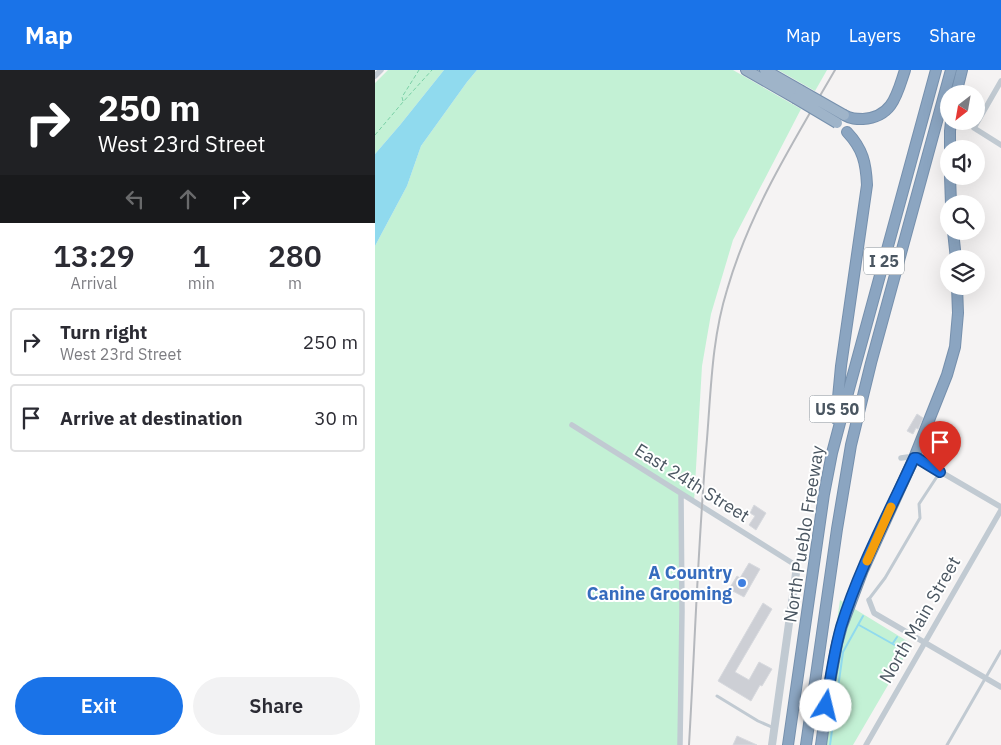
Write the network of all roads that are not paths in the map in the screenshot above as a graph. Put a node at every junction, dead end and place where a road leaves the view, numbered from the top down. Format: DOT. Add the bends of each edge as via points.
graph roads {
  1 [pos="746,70"];
  2 [pos="765,70"];
  3 [pos="905,70"];
  4 [pos="936,70"];
  5 [pos="951,70"];
  6 [pos="962,70"];
  7 [pos="1001,81"];
  8 [pos="958,85"];
  9 [pos="797,94"];
  10 [pos="840,119"];
  11 [pos="1001,145"];
  12 [pos="957,295"];
  13 [pos="572,425"];
  14 [pos="833,453"];
  15 [pos="901,458"];
  16 [pos="914,458"];
  17 [pos="940,472"];
  18 [pos="681,494"];
  19 [pos="1001,508"];
  20 [pos="797,566"];
  21 [pos="869,600"];
  22 [pos="925,643"];
  23 [pos="1001,650"];
  24 [pos="985,678"];
  25 [pos="1001,687"];
  26 [pos="717,696"];
  27 [pos="775,728"];
  28 [pos="680,745"];
  29 [pos="772,745"];
  30 [pos="788,745"];
  31 [pos="806,745"];
  32 [pos="821,745"];
  33 [pos="866,745"];
  34 [pos="947,745"];
  1 -- 9 [label="highway, US 50"];
  2 -- 9 [label="highway, US 50"];
  3 -- 10 [label="highway" via="894,100 884,112 872,118"];
  4 -- 14 [label="highway, North Pueblo Freeway / I 25"];
  5 -- 31 [label="highway, North Pueblo Freeway / I 25" via="851,445"];
  6 -- 8 [label="highway"];
  7 -- 11 [label="street" via="974,128"];
  9 -- 10 [label="highway, US 50, bridge"];
  10 -- 14 [label="highway, US 50" via="861,152 867,185 841,366"];
  12 -- 16 [label="highway" via="955,347"];
  13 -- 18 [label="street, East 24th Street"];
  14 -- 30 [label="highway, North Pueblo Freeway / I 25" via="824,494"];
  15 -- 16 [label="street"];
  16 -- 17 [label="street"];
  16 -- 32 [label="highway" via="863,570 842,626"];
  17 -- 19 [label="street"];
  17 -- 21 [label="lane" via="919,504 920,518"];
  18 -- 20 [label="street, East 24th Street"];
  18 -- 28 [label="street"];
  19 -- 22 [label="street, North Main Street"];
  20 -- 27 [label="street"];
  21 -- 22 [label="street" via="874,613"];
  22 -- 24 [label="street"];
  22 -- 33 [label="street, North Main Street"];
  23 -- 24 [label="lane"];
  24 -- 25 [label="street"];
  24 -- 34 [label="lane"];
  26 -- 27 [label="lane"];
  27 -- 29 [label="street"];
}
